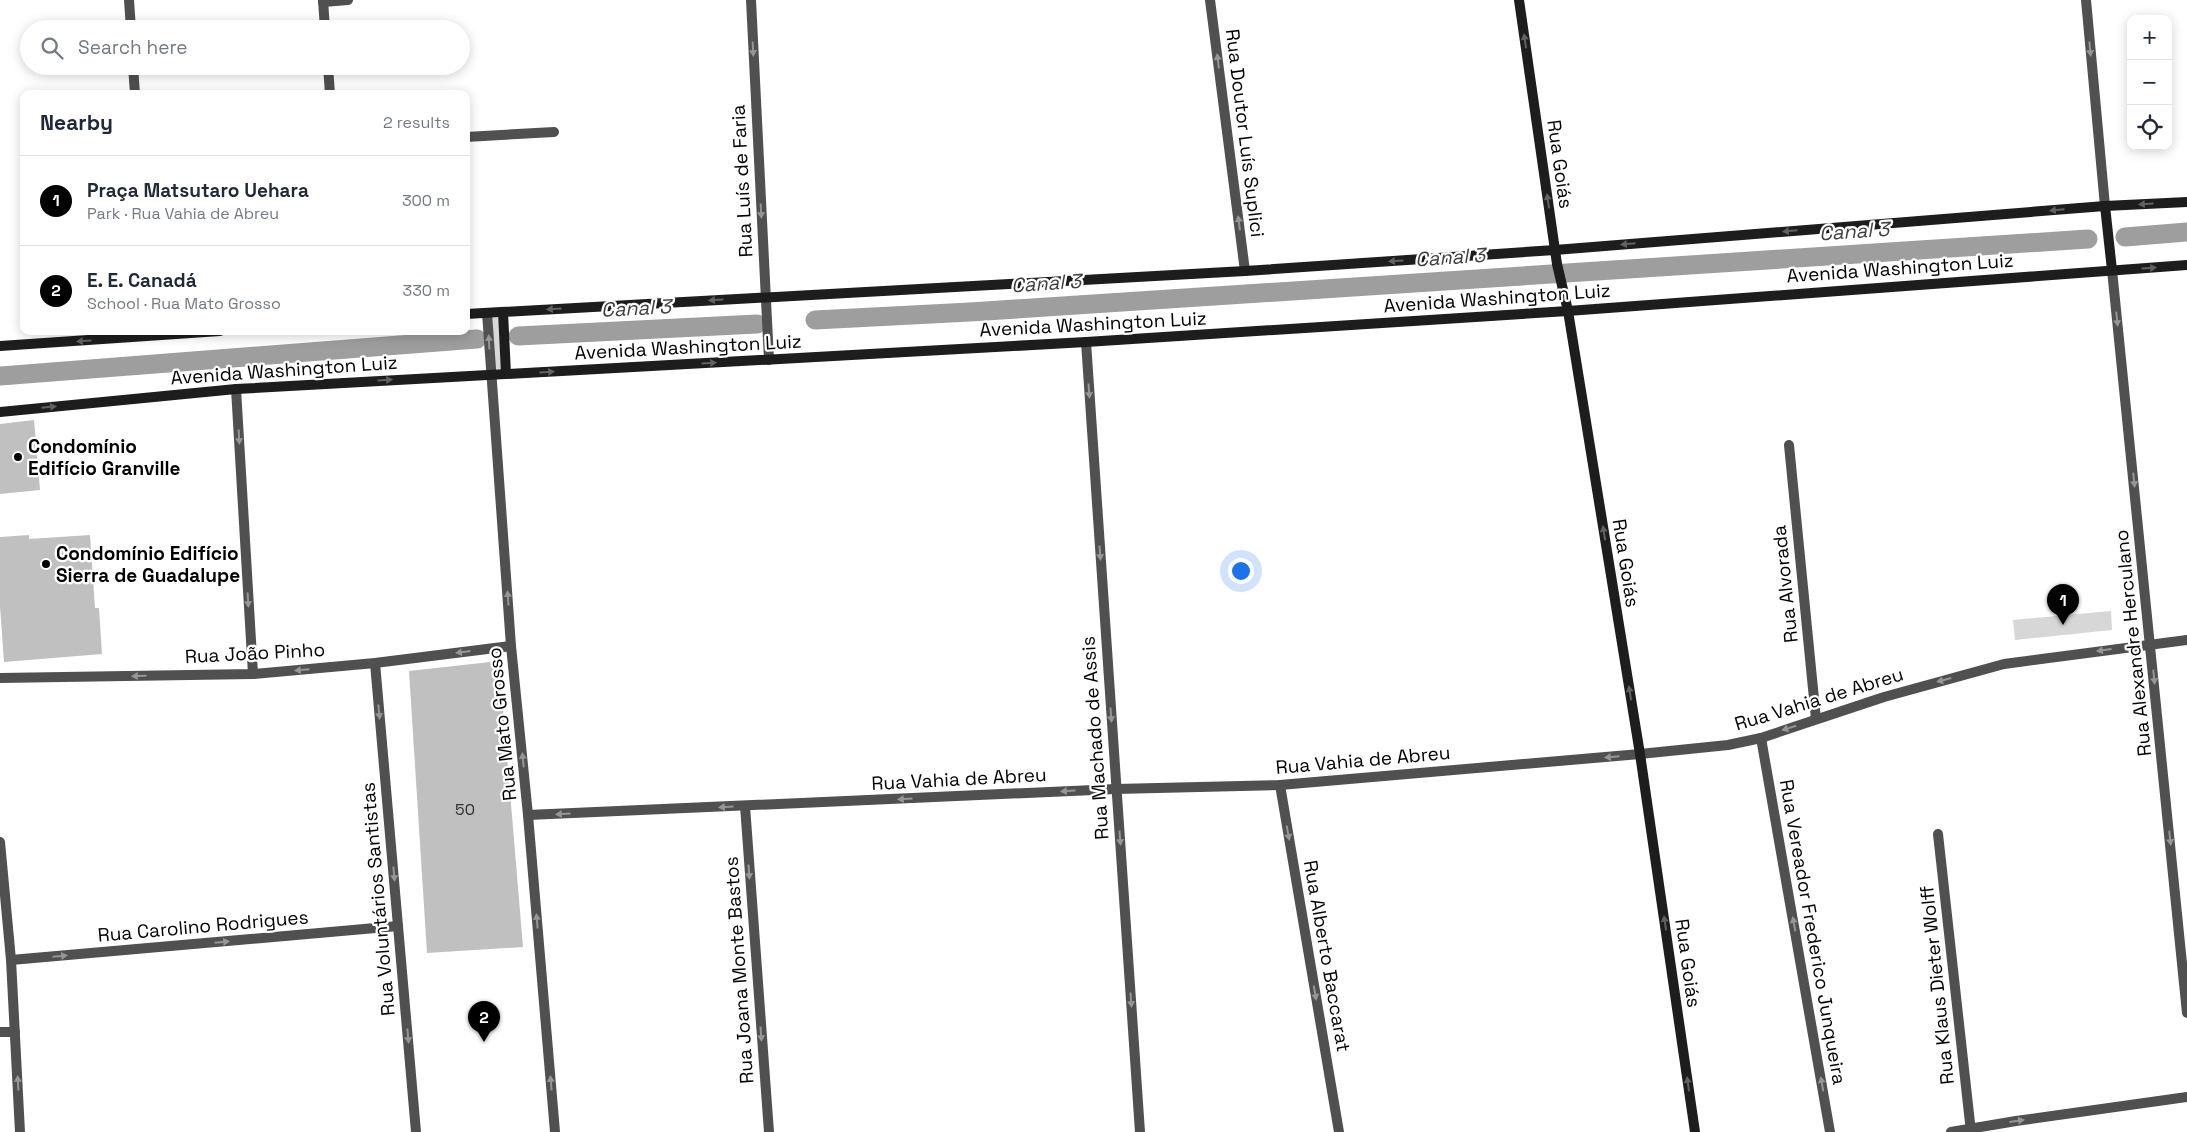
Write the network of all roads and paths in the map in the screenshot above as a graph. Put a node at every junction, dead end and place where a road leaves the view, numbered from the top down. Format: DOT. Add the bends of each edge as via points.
graph roads {
  1 [pos="129,0"];
  2 [pos="348,0"];
  3 [pos="751,0"];
  4 [pos="1210,0"];
  5 [pos="1519,0"];
  6 [pos="2086,0"];
  7 [pos="323,1"];
  8 [pos="130,20"];
  9 [pos="324,20"];
  10 [pos="134,75"];
  11 [pos="329,75"];
  12 [pos="135,90"];
  13 [pos="330,90"];
  14 [pos="554,132"];
  15 [pos="470,137"];
  16 [pos="2187,202"];
  17 [pos="2105,206"];
  18 [pos="1555,250"];
  19 [pos="2187,265"];
  20 [pos="2112,270"];
  21 [pos="1245,271"];
  22 [pos="765,297"];
  23 [pos="1568,311"];
  24 [pos="502,312"];
  25 [pos="487,313"];
  26 [pos="470,314"];
  27 [pos="138,335"];
  28 [pos="1086,342"];
  29 [pos="0,346"];
  30 [pos="769,360"];
  31 [pos="506,374"];
  32 [pos="491,375"];
  33 [pos="236,389"];
  34 [pos="0,412"];
  35 [pos="1789,445"];
  36 [pos="2187,640"];
  37 [pos="2150,644"];
  38 [pos="511,646"];
  39 [pos="375,663"];
  40 [pos="253,674"];
  41 [pos="0,678"];
  42 [pos="1816,719"];
  43 [pos="1761,738"];
  44 [pos="1640,754"];
  45 [pos="1280,785"];
  46 [pos="1116,789"];
  47 [pos="745,806"];
  48 [pos="528,816"];
  49 [pos="1938,834"];
  50 [pos="0,842"];
  51 [pos="398,926"];
  52 [pos="11,960"];
  53 [pos="2187,1013"];
  54 [pos="0,1032"];
  55 [pos="15,1032"];
  56 [pos="2187,1097"];
  57 [pos="1970,1130"];
  58 [pos="20,1132"];
  59 [pos="416,1132"];
  60 [pos="555,1132"];
  61 [pos="769,1132"];
  62 [pos="1140,1132"];
  63 [pos="1339,1132"];
  64 [pos="1695,1132"];
  65 [pos="1830,1132"];
  66 [pos="1951,1132"];
  1 -- 8 [label="street"];
  2 -- 7 [label="street"];
  3 -- 22 [label="street, Rua Luís de Faria, one-way"];
  21 -- 4 [label="street, Rua Doutor Luís Suplici, one-way"];
  18 -- 5 [label="main road, Rua Goiás, one-way"];
  6 -- 17 [label="street, one-way"];
  7 -- 9 [label="street"];
  10 -- 12 [label="street"];
  11 -- 13 [label="street"];
  14 -- 15 [label="street"];
  16 -- 17 [label="main road, one-way"];
  17 -- 18 [label="main road, one-way"];
  17 -- 20 [label="main road"];
  18 -- 21 [label="main road, one-way"];
  18 -- 23 [label="main road, Rua Goiás"];
  20 -- 19 [label="main road, Avenida Washington Luiz, one-way"];
  20 -- 23 [label="main road, Avenida Washington Luiz"];
  20 -- 37 [label="street, Rua Alexandre Herculano, one-way"];
  21 -- 22 [label="main road"];
  22 -- 24 [label="main road, one-way"];
  22 -- 30 [label="street, Rua Luís de Faria"];
  23 -- 28 [label="main road, Avenida Washington Luiz"];
  44 -- 23 [label="main road, Rua Goiás, one-way"];
  24 -- 25 [label="main road"];
  24 -- 31 [label="main road"];
  25 -- 26 [label="main road"];
  32 -- 25 [label="street, Rua Mato Grosso, one-way"];
  27 -- 29 [label="main road, one-way"];
  28 -- 30 [label="main road, Avenida Washington Luiz"];
  28 -- 46 [label="street, Rua Machado de Assis, one-way"];
  31 -- 30 [label="main road, Avenida Washington Luiz, one-way"];
  31 -- 32 [label="main road, Avenida Washington Luiz"];
  33 -- 32 [label="main road, Avenida Washington Luiz, one-way"];
  38 -- 32 [label="street, Rua Mato Grosso, one-way"];
  34 -- 33 [label="main road, Avenida Washington Luiz, one-way"];
  33 -- 40 [label="street, one-way"];
  35 -- 42 [label="street, Rua Alvorada"];
  36 -- 37 [label="street, Rua Vahia de Abreu"];
  37 -- 42 [label="street, Rua Vahia de Abreu, one-way" via="2004,664"];
  37 -- 53 [label="street, Rua Alexandre Herculano, one-way"];
  38 -- 39 [label="street, Rua João Pinho, one-way"];
  48 -- 38 [label="street, Rua Mato Grosso, one-way"];
  39 -- 40 [label="street, Rua João Pinho, one-way"];
  39 -- 51 [label="street, Rua Voluntários Santistas, one-way"];
  40 -- 41 [label="street, Rua João Pinho, one-way"];
  42 -- 43 [label="street, Rua Vahia de Abreu, one-way"];
  43 -- 44 [label="street, Rua Vahia de Abreu" via="1728,745"];
  65 -- 43 [label="street, Rua Vereador Frederico Junqueira, one-way"];
  44 -- 45 [label="street, Rua Vahia de Abreu, one-way"];
  64 -- 44 [label="main road, Rua Goiás, one-way"];
  45 -- 46 [label="street, Rua Vahia de Abreu"];
  45 -- 63 [label="street, Rua Alberto Baccarat, one-way"];
  46 -- 47 [label="street, Rua Vahia de Abreu, one-way"];
  46 -- 62 [label="street, Rua Machado de Assis, one-way"];
  47 -- 48 [label="street, Rua Vahia de Abreu, one-way"];
  47 -- 61 [label="street, Rua Joana Monte Bastos, one-way"];
  60 -- 48 [label="street, Rua Mato Grosso, one-way"];
  49 -- 57 [label="street, Rua Klaus Dieter Wolff"];
  50 -- 52 [label="street"];
  52 -- 51 [label="street, Rua Carolino Rodrigues, one-way"];
  51 -- 59 [label="street, Rua Voluntários Santistas, one-way"];
  52 -- 55 [label="street"];
  54 -- 55 [label="street"];
  58 -- 55 [label="street, one-way"];
  57 -- 56 [label="street, one-way"];
  57 -- 66 [label="street"];
}
